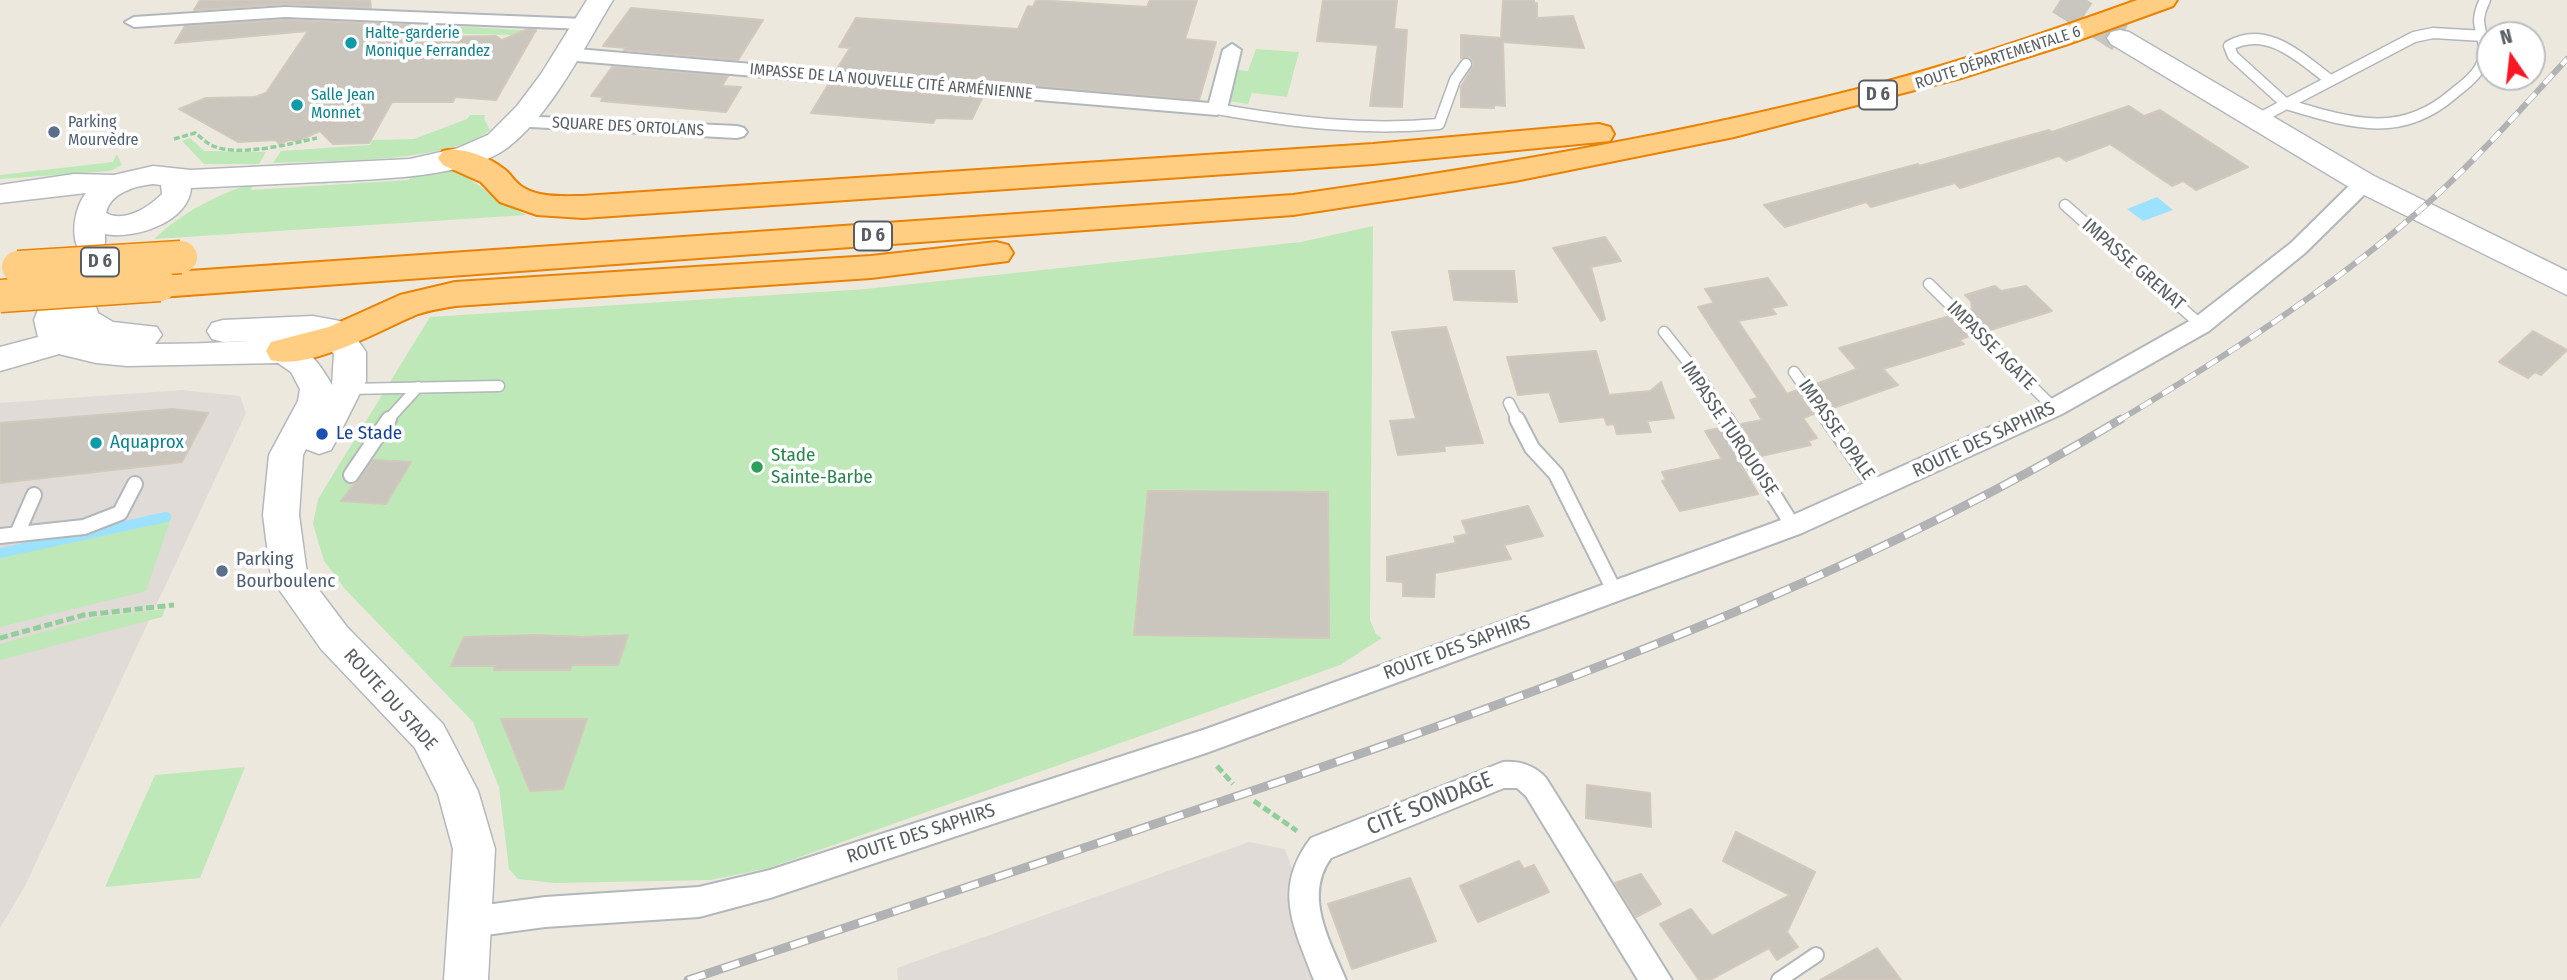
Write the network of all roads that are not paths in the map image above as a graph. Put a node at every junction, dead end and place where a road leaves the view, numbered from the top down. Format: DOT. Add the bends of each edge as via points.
graph roads {
  1 [pos="600,0"];
  2 [pos="2092,0"];
  3 [pos="2163,0"];
  4 [pos="2485,0"];
  5 [pos="2480,21"];
  6 [pos="134,22"];
  7 [pos="585,24"];
  8 [pos="2476,36"];
  9 [pos="2120,38"];
  10 [pos="1232,50"];
  11 [pos="565,54"];
  12 [pos="1466,64"];
  13 [pos="2476,72"];
  14 [pos="2330,80"];
  15 [pos="2286,104"];
  16 [pos="1217,109"];
  17 [pos="2256,120"];
  18 [pos="519,122"];
  19 [pos="737,132"];
  20 [pos="496,143"];
  21 [pos="1592,147"];
  22 [pos="454,158"];
  23 [pos="261,175"];
  24 [pos="492,175"];
  25 [pos="172,179"];
  26 [pos="2364,183"];
  27 [pos="117,184"];
  28 [pos="2,194"];
  29 [pos="2065,205"];
  30 [pos="152,216"];
  31 [pos="91,223"];
  32 [pos="124,242"];
  33 [pos="9,268"];
  34 [pos="1929,284"];
  35 [pos="2567,284"];
  36 [pos="0,296"];
  37 [pos="54,325"];
  38 [pos="2201,325"];
  39 [pos="1664,332"];
  40 [pos="339,337"];
  41 [pos="0,338"];
  42 [pos="284,351"];
  43 [pos="0,359"];
  44 [pos="1794,372"];
  45 [pos="499,386"];
  46 [pos="418,387"];
  47 [pos="331,390"];
  48 [pos="1509,403"];
  49 [pos="2054,408"];
  50 [pos="351,475"];
  51 [pos="135,484"];
  52 [pos="1877,489"];
  53 [pos="34,495"];
  54 [pos="1793,526"];
  55 [pos="17,534"];
  56 [pos="0,536"];
  57 [pos="1615,590"];
  58 [pos="471,922"];
  59 [pos="1816,955"];
  60 [pos="466,980"];
  61 [pos="1330,980"];
  62 [pos="1656,980"];
  63 [pos="1779,980"];
  1 -- 7 [label="street"];
  2 -- 21 [label="highway, ROUTE DÉPARTEMENTALE 6 / D 6" via="1929,55"];
  3 -- 21 [label="highway, ROUTE DÉPARTEMENTALE 6 / D 6" via="2072,35 1870,97 1752,126"];
  4 -- 5 [label="lane"];
  6 -- 7 [label="street" via="285,12"];
  7 -- 11 [label="street"];
  8 -- 14 [label="lane" via="2433,33 2414,37"];
  9 -- 17 [label="street"];
  10 -- 16 [label="street"];
  11 -- 16 [label="street, IMPASSE DE LA NOUVELLE CITÉ ARMÉNIENNE"];
  11 -- 18 [label="street"];
  12 -- 16 [label="lane" via="1454,76 1439,124 1402,129 1301,124"];
  13 -- 15 [label="lane" via="2447,102 2415,120 2387,126 2351,123"];
  14 -- 15 [label="lane"];
  14 -- 15 [label="lane" via="2272,41 2255,38 2229,46 2233,56"];
  15 -- 17 [label="lane"];
  17 -- 26 [label="street"];
  18 -- 19 [label="street, SQUARE DES ORTOLANS"];
  18 -- 20 [label="street"];
  20 -- 22 [label="street"];
  20 -- 24 [label="highway"];
  21 -- 24 [label="highway" via="1373,154 583,207 537,205 511,195"];
  21 -- 33 [label="highway, D 6, bridge" via="1108,196"];
  21 -- 36 [label="highway, D 6, bridge" via="1451,184 1293,205"];
  21 -- 40 [label="highway" via="1502,186 1341,214 871,267 430,297"];
  22 -- 23 [label="street" via="410,168"];
  22 -- 24 [label="highway"];
  23 -- 25 [label="street"];
  23 -- 30 [label="street" via="208,190"];
  25 -- 27 [label="street" via="142,176"];
  25 -- 30 [label="street" via="177,184 176,197"];
  26 -- 35 [label="street"];
  26 -- 38 [label="street, ROUTE DES SAPHIRS" via="2298,248"];
  27 -- 28 [label="street" via="74,183"];
  27 -- 31 [label="street" via="105,191"];
  28 -- 31 [label="street" via="58,199"];
  29 -- 38 [label="lane, IMPASSE GRENAT"];
  30 -- 31 [label="street" via="118,226"];
  30 -- 32 [label="street"];
  34 -- 49 [label="lane, IMPASSE AGATE"];
  37 -- 40 [label="street" via="85,315 116,335 302,327 330,329"];
  37 -- 41 [label="street"];
  37 -- 42 [label="street" via="86,349 118,355"];
  37 -- 43 [label="street"];
  38 -- 49 [label="street, ROUTE DES SAPHIRS"];
  39 -- 54 [label="lane, IMPASSE TURQUOISE" via="1699,376"];
  40 -- 42 [label="highway"];
  40 -- 47 [label="street, ROUTE DU STADE" via="350,352 350,381"];
  42 -- 47 [label="street" via="302,364 317,388"];
  44 -- 52 [label="lane, IMPASSE OPALE"];
  45 -- 46 [label="lane"];
  46 -- 47 [label="lane"];
  46 -- 50 [label="lane" via="379,430"];
  47 -- 58 [label="street, ROUTE DU STADE" via="315,401 286,455 281,515 289,578 334,638 429,736 446,764 474,849"];
  48 -- 57 [label="lane" via="1532,448 1556,474"];
  49 -- 52 [label="street, ROUTE DES SAPHIRS"];
  51 -- 55 [label="lane" via="120,513 84,527"];
  52 -- 54 [label="street, ROUTE DES SAPHIRS"];
  53 -- 55 [label="lane"];
  54 -- 57 [label="street, ROUTE DES SAPHIRS"];
  55 -- 56 [label="lane"];
  57 -- 58 [label="street, ROUTE DES SAPHIRS" via="1206,741 771,884 699,902"];
  58 -- 60 [label="street, ROUTE DU STADE"];
  59 -- 63 [label="lane"];
  61 -- 62 [label="street, CITÉ SONDAGE" via="1302,904 1310,860 1321,848 1517,773 1536,787"];
}
